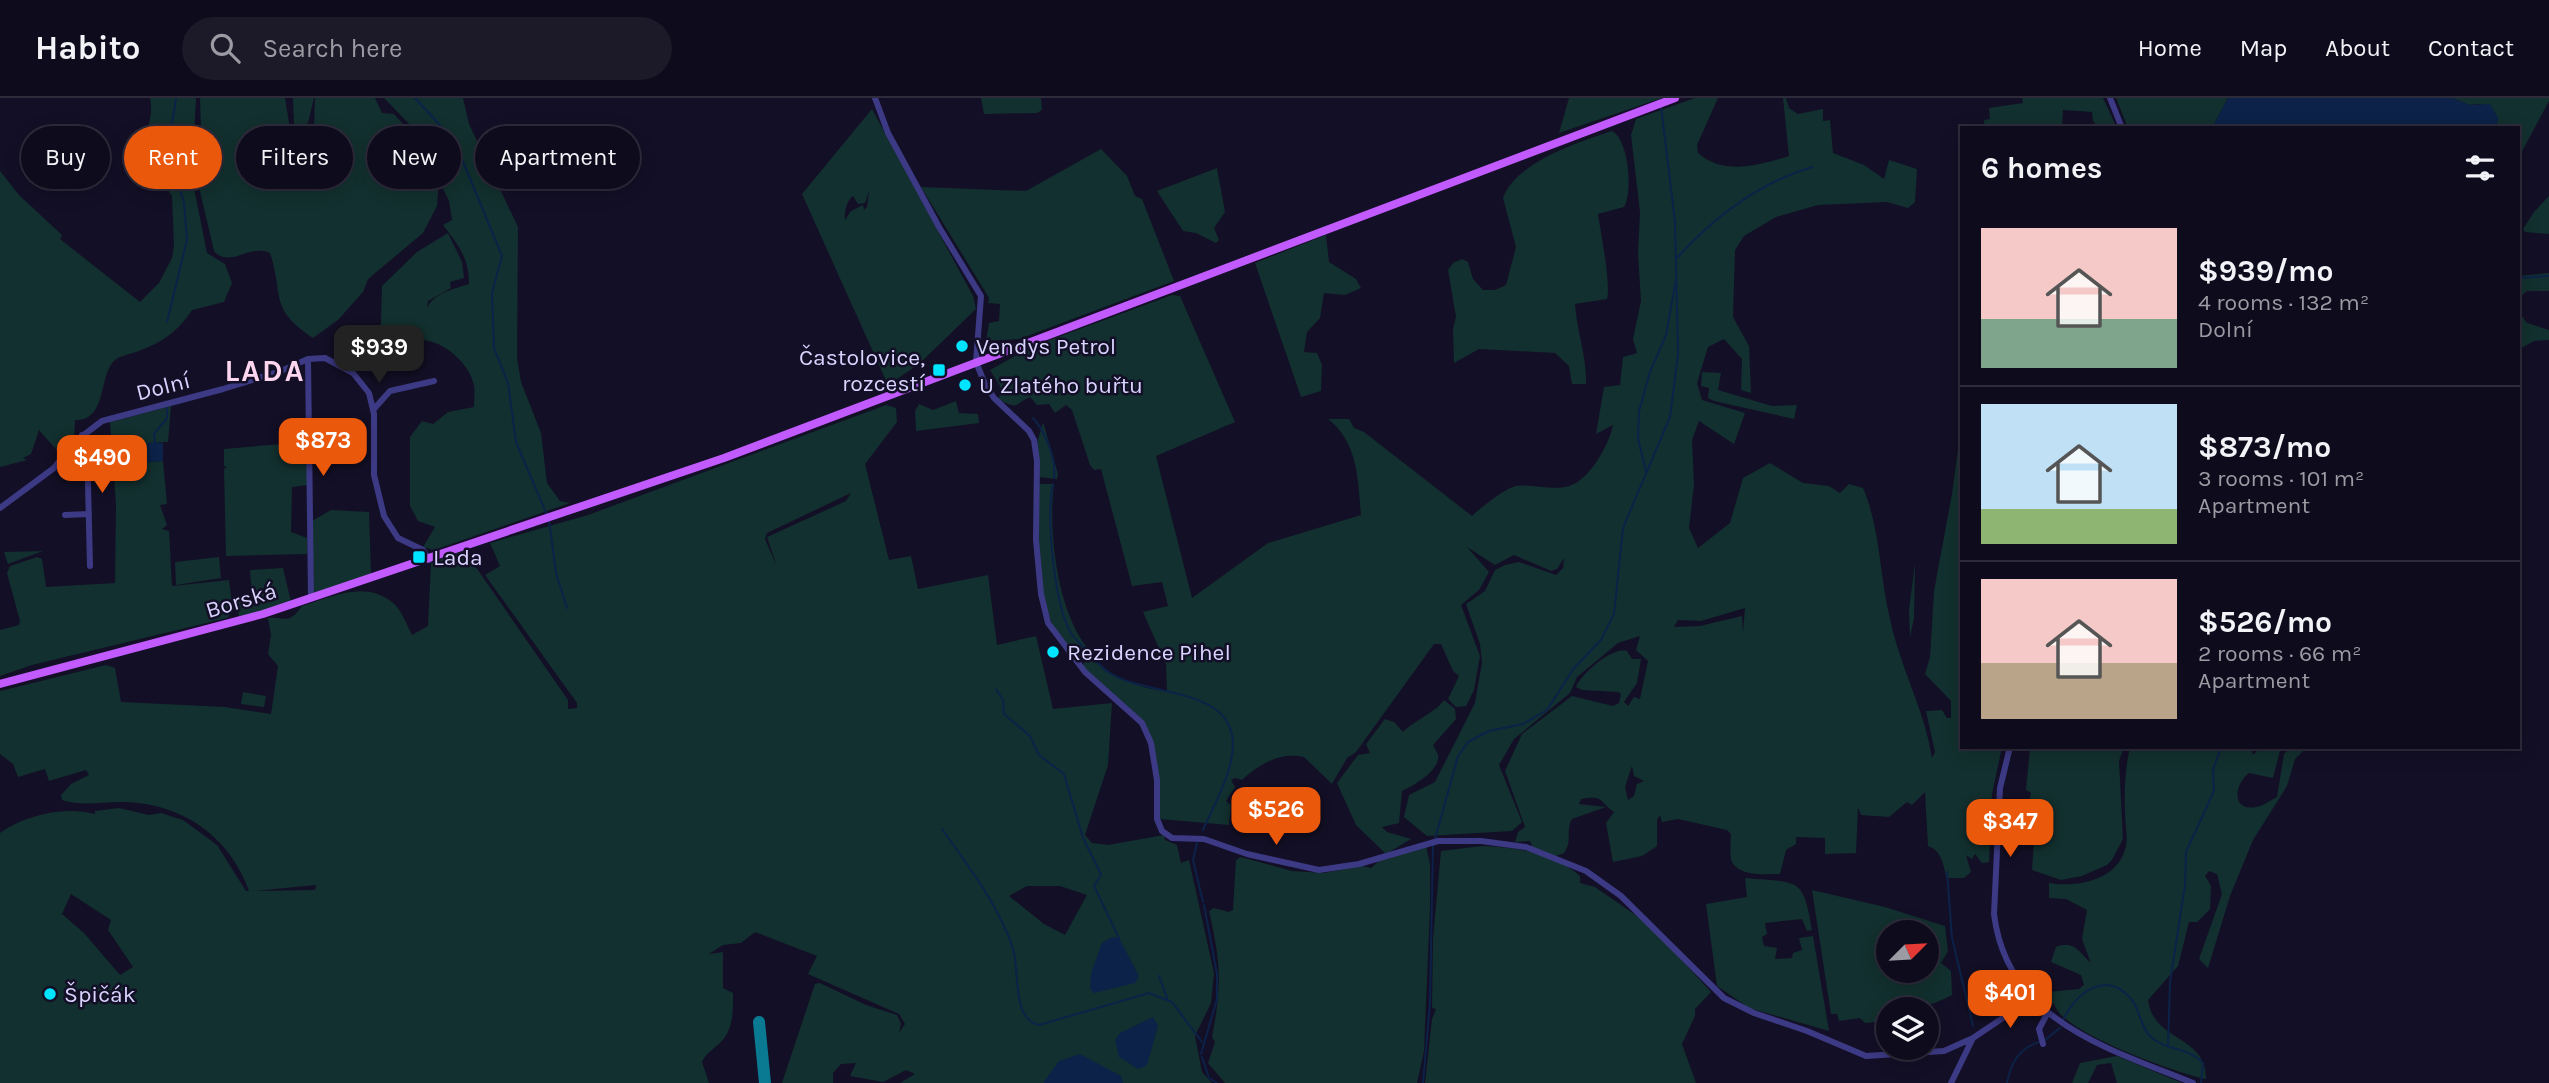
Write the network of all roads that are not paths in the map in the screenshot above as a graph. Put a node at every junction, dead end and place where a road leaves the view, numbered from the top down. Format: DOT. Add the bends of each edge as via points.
graph roads {
  1 [pos="875,98"];
  2 [pos="1675,98"];
  3 [pos="2110,98"];
  4 [pos="2121,126"];
  5 [pos="308,359"];
  6 [pos="976,362"];
  7 [pos="434,381"];
  8 [pos="373,410"];
  9 [pos="82,435"];
  10 [pos="0,508"];
  11 [pos="89,514"];
  12 [pos="65,515"];
  13 [pos="429,560"];
  14 [pos="90,566"];
  15 [pos="311,598"];
  16 [pos="0,684"];
  17 [pos="2010,749"];
  18 [pos="2031,999"];
  19 [pos="2047,1014"];
  20 [pos="1973,1038"];
  21 [pos="2042,1041"];
  22 [pos="1951,1083"];
  23 [pos="2193,1083"];
  1 -- 6 [label="street" via="894,145 981,296"];
  2 -- 6 [label="main road, Borská"];
  3 -- 4 [label="street"];
  5 -- 8 [label="street" via="325,358 344,366 363,384"];
  5 -- 9 [label="street, Dolní" via="223,389 109,418"];
  5 -- 15 [label="street"];
  6 -- 13 [label="main road, Borská" via="724,458"];
  6 -- 20 [label="street" via="994,398 1034,440 1036,540 1048,623 1085,672 1142,723 1151,743 1157,780 1158,823 1166,835 1204,839 1319,870 1359,864 1438,841 1526,847 1596,877 1643,914 1724,998 1754,1013 1866,1056 1936,1053"];
  7 -- 8 [label="street" via="390,391"];
  8 -- 13 [label="street" via="374,475 384,516 398,538 423,550"];
  9 -- 10 [label="street, Dolní" via="54,468"];
  9 -- 11 [label="street" via="88,443"];
  11 -- 12 [label="street"];
  11 -- 14 [label="street"];
  13 -- 15 [label="main road, Borská"];
  15 -- 16 [label="main road, Borská"];
  17 -- 18 [label="street" via="2000,788 1994,914 2001,950"];
  18 -- 19 [label="street"];
  18 -- 20 [label="street"];
  19 -- 21 [label="street" via="2039,1029"];
  19 -- 23 [label="street" via="2092,1040"];
  20 -- 22 [label="street"];
}
